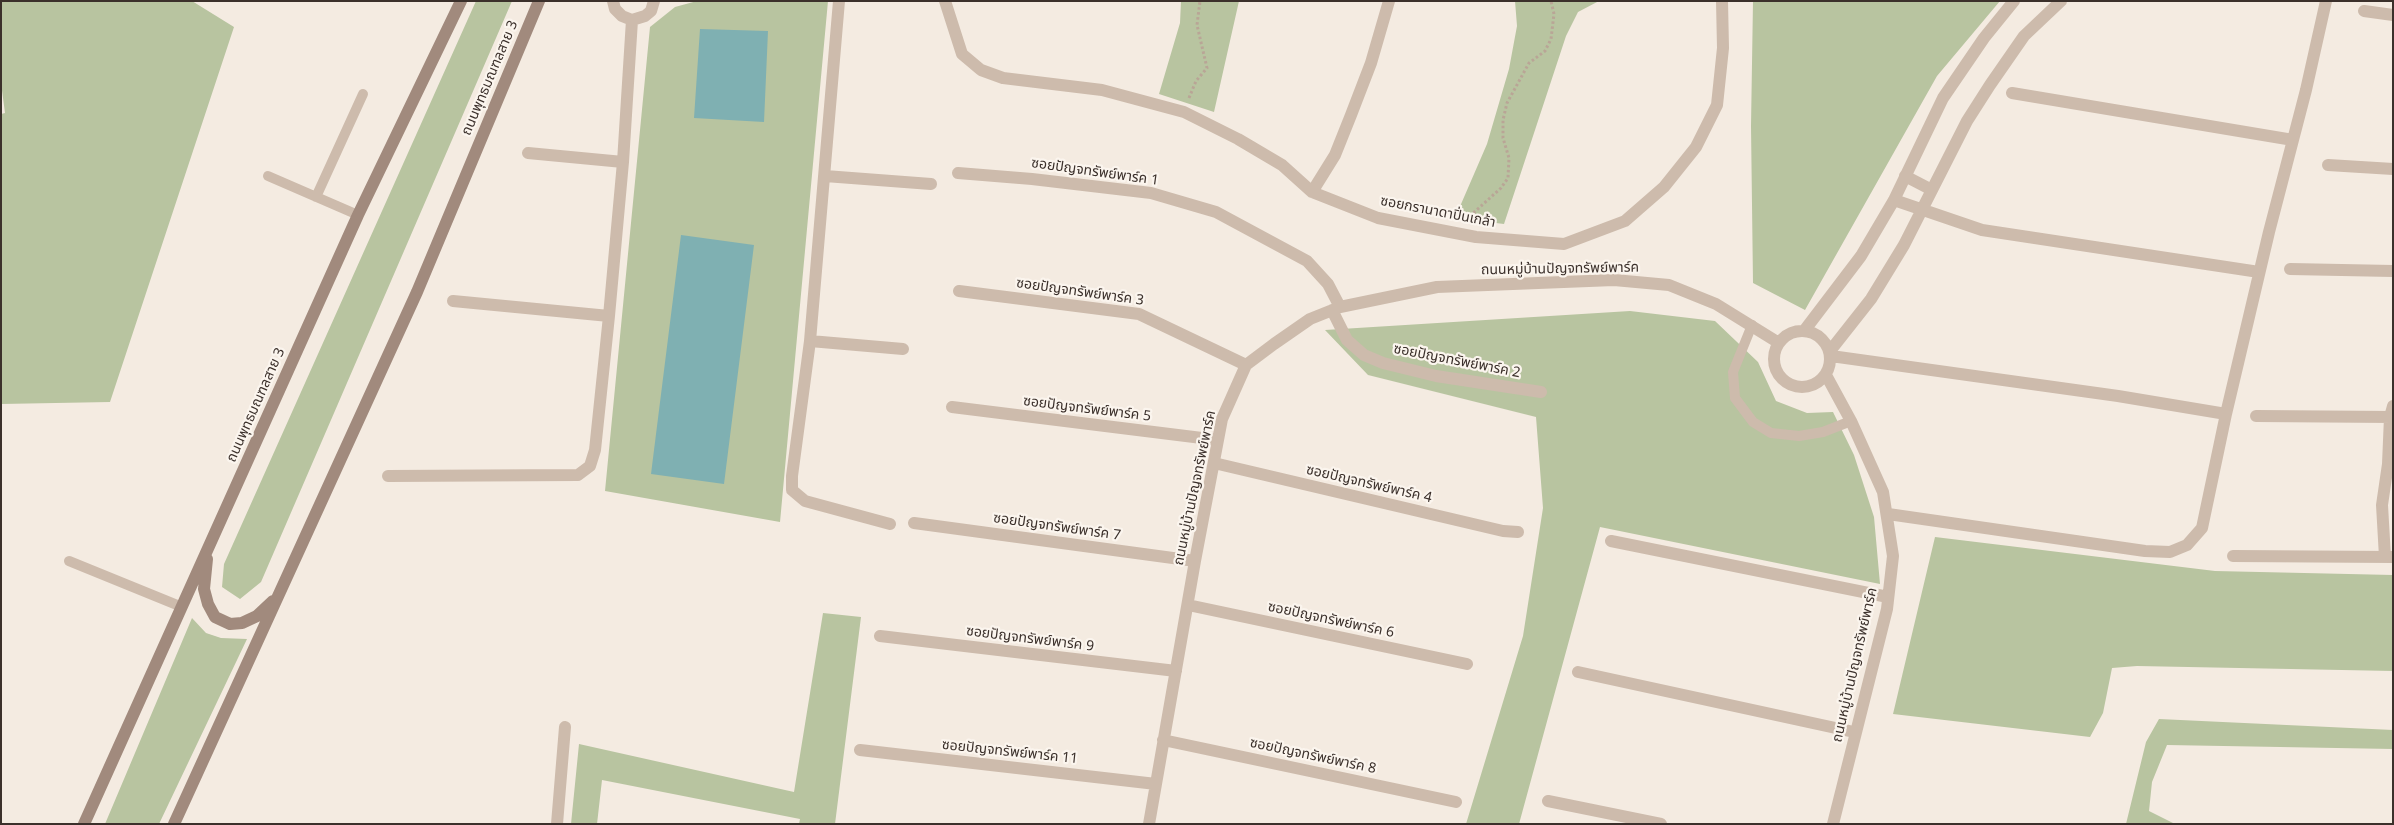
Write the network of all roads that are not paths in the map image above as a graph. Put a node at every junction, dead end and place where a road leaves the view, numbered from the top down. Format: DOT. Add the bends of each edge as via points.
graph roads {
  1 [pos="461,1"];
  2 [pos="539,1"];
  3 [pos="613,1"];
  4 [pos="654,1"];
  5 [pos="839,1"];
  6 [pos="945,1"];
  7 [pos="1389,1"];
  8 [pos="1722,1"];
  9 [pos="2014,1"];
  10 [pos="2062,1"];
  11 [pos="2326,1"];
  12 [pos="2364,11"];
  13 [pos="2393,15"];
  14 [pos="632,20"];
  15 [pos="2012,93"];
  16 [pos="363,94"];
  17 [pos="2293,140"];
  18 [pos="528,153"];
  19 [pos="623,162"];
  20 [pos="2328,165"];
  21 [pos="2393,169"];
  22 [pos="958,173"];
  23 [pos="268,176"];
  24 [pos="825,176"];
  25 [pos="1905,176"];
  26 [pos="931,184"];
  27 [pos="1932,190"];
  28 [pos="1312,192"];
  29 [pos="316,197"];
  30 [pos="1894,200"];
  31 [pos="1923,211"];
  32 [pos="358,216"];
  33 [pos="2290,269"];
  34 [pos="2393,271"];
  35 [pos="2259,272"];
  36 [pos="958,291"];
  37 [pos="453,301"];
  38 [pos="1336,309"];
  39 [pos="609,316"];
  40 [pos="1752,325"];
  41 [pos="1804,331"];
  42 [pos="810,341"];
  43 [pos="1778,343"];
  44 [pos="903,349"];
  45 [pos="1830,353"];
  46 [pos="1246,365"];
  47 [pos="1826,375"];
  48 [pos="1541,392"];
  49 [pos="952,408"];
  50 [pos="2392,413"];
  51 [pos="2226,414"];
  52 [pos="2256,416"];
  53 [pos="1851,421"];
  54 [pos="1218,440"];
  55 [pos="1214,463"];
  56 [pos="388,476"];
  57 [pos="1888,514"];
  58 [pos="914,523"];
  59 [pos="890,524"];
  60 [pos="1518,532"];
  61 [pos="1611,541"];
  62 [pos="208,550"];
  63 [pos="2234,556"];
  64 [pos="2389,557"];
  65 [pos="69,561"];
  66 [pos="1195,561"];
  67 [pos="283,587"];
  68 [pos="1888,597"];
  69 [pos="1188,605"];
  70 [pos="182,607"];
  71 [pos="880,636"];
  72 [pos="1467,664"];
  73 [pos="1176,671"];
  74 [pos="1578,672"];
  75 [pos="565,727"];
  76 [pos="1854,732"];
  77 [pos="1164,740"];
  78 [pos="860,750"];
  79 [pos="1156,784"];
  80 [pos="1548,801"];
  81 [pos="1456,802"];
  82 [pos="84,824"];
  83 [pos="174,824"];
  84 [pos="556,824"];
  85 [pos="1149,824"];
  86 [pos="1661,824"];
  87 [pos="1833,824"];
  1 -- 32 [label="main road, ถนนพุทธมณฑลสาย 3"];
  2 -- 67 [label="main road, ถนนพุทธมณฑลสาย 3" via="417,292"];
  3 -- 14 [label="street" via="622,16"];
  4 -- 14 [label="street" via="645,16"];
  5 -- 24 [label="street"];
  6 -- 28 [label="street, ซอยกรานาดาปิ่นเกล้า" via="962,54 981,70 1003,78 1102,90 1184,112 1282,165"];
  7 -- 28 [label="street" via="1372,63 1335,155"];
  8 -- 28 [label="street, ซอยกรานาดาปิ่นเกล้า" via="1723,48 1717,105 1696,147 1664,187 1625,221 1564,244 1462,235 1378,218"];
  9 -- 25 [label="street" via="1943,98"];
  10 -- 27 [label="street" via="2024,36 1990,85 1966,121"];
  11 -- 17 [label="street"];
  12 -- 13 [label="street"];
  14 -- 19 [label="street"];
  15 -- 17 [label="street"];
  16 -- 29 [label="lane"];
  17 -- 35 [label="street"];
  18 -- 19 [label="street"];
  19 -- 39 [label="street"];
  20 -- 21 [label="street"];
  22 -- 38 [label="street, ซอยปัญจทรัพย์พาร์ค 1" via="1151,193 1216,212 1307,261 1328,284"];
  23 -- 29 [label="lane"];
  24 -- 26 [label="street"];
  24 -- 42 [label="street"];
  25 -- 27 [label="street"];
  25 -- 30 [label="street"];
  27 -- 31 [label="street"];
  29 -- 32 [label="lane"];
  30 -- 31 [label="street"];
  30 -- 41 [label="street" via="1861,256"];
  31 -- 35 [label="street" via="1982,230"];
  31 -- 45 [label="street" via="1871,299"];
  32 -- 62 [label="main road, ถนนพุทธมณฑลสาย 3"];
  33 -- 34 [label="street"];
  35 -- 51 [label="street"];
  36 -- 46 [label="street, ซอยปัญจทรัพย์พาร์ค 3" via="1139,314"];
  37 -- 39 [label="street"];
  38 -- 40 [label="street, ถนนหมู่บ้านปัญจทรัพย์พาร์ค" via="1437,286 1614,280 1669,285 1716,304"];
  38 -- 46 [label="street, ถนนหมู่บ้านปัญจทรัพย์พาร์ค" via="1310,319"];
  38 -- 48 [label="street, ซอยปัญจทรัพย์พาร์ค 2" via="1347,340 1364,355 1383,363 1436,376"];
  39 -- 56 [label="street" via="595,450 590,466 578,474"];
  40 -- 43 [label="street, ถนนหมู่บ้านปัญจทรัพย์พาร์ค"];
  40 -- 53 [label="lane" via="1733,372 1735,398 1754,422 1771,433 1799,436 1823,432"];
  41 -- 43 [label="street" via="1785,336"];
  41 -- 45 [label="street" via="1820,337"];
  42 -- 44 [label="street"];
  42 -- 59 [label="street" via="792,490 805,501"];
  43 -- 47 [label="street" via="1774,362 1782,380 1800,388 1810,387"];
  45 -- 47 [label="street"];
  45 -- 51 [label="street"];
  46 -- 54 [label="street, ถนนหมู่บ้านปัญจทรัพย์พาร์ค" via="1222,419"];
  47 -- 53 [label="street, ถนนหมู่บ้านปัญจทรัพย์พาร์ค"];
  49 -- 54 [label="street, ซอยปัญจทรัพย์พาร์ค 5"];
  50 -- 52 [label="street"];
  50 -- 64 [label="street" via="2382,505"];
  51 -- 57 [label="street" via="2202,528 2187,545 2170,552"];
  53 -- 57 [label="street, ถนนหมู่บ้านปัญจทรัพย์พาร์ค" via="1883,492"];
  54 -- 55 [label="street, ถนนหมู่บ้านปัญจทรัพย์พาร์ค"];
  55 -- 60 [label="street, ซอยปัญจทรัพย์พาร์ค 4"];
  55 -- 66 [label="street, ถนนหมู่บ้านปัญจทรัพย์พาร์ค"];
  57 -- 68 [label="street, ถนนหมู่บ้านปัญจทรัพย์พาร์ค" via="1893,556"];
  58 -- 66 [label="street, ซอยปัญจทรัพย์พาร์ค 7"];
  61 -- 68 [label="street"];
  62 -- 67 [label="main road" via="204,589 215,617 230,624 242,623 270,606"];
  62 -- 70 [label="main road, ถนนพุทธมณฑลสาย 3"];
  63 -- 64 [label="street"];
  65 -- 70 [label="lane"];
  66 -- 69 [label="street, ถนนหมู่บ้านปัญจทรัพย์พาร์ค"];
  67 -- 83 [label="main road, ถนนพุทธมณฑลสาย 3"];
  68 -- 76 [label="street, ถนนหมู่บ้านปัญจทรัพย์พาร์ค"];
  69 -- 72 [label="street, ซอยปัญจทรัพย์พาร์ค 6"];
  69 -- 73 [label="street, ถนนหมู่บ้านปัญจทรัพย์พาร์ค"];
  70 -- 82 [label="main road, ถนนพุทธมณฑลสาย 3"];
  71 -- 73 [label="street, ซอยปัญจทรัพย์พาร์ค 9"];
  73 -- 77 [label="street, ถนนหมู่บ้านปัญจทรัพย์พาร์ค"];
  74 -- 76 [label="street"];
  75 -- 84 [label="street"];
  76 -- 87 [label="street, ถนนหมู่บ้านปัญจทรัพย์พาร์ค"];
  77 -- 79 [label="street, ถนนหมู่บ้านปัญจทรัพย์พาร์ค"];
  77 -- 81 [label="street, ซอยปัญจทรัพย์พาร์ค 8"];
  78 -- 79 [label="street, ซอยปัญจทรัพย์พาร์ค 11"];
  79 -- 85 [label="street, ถนนหมู่บ้านปัญจทรัพย์พาร์ค"];
  80 -- 86 [label="street"];
}
